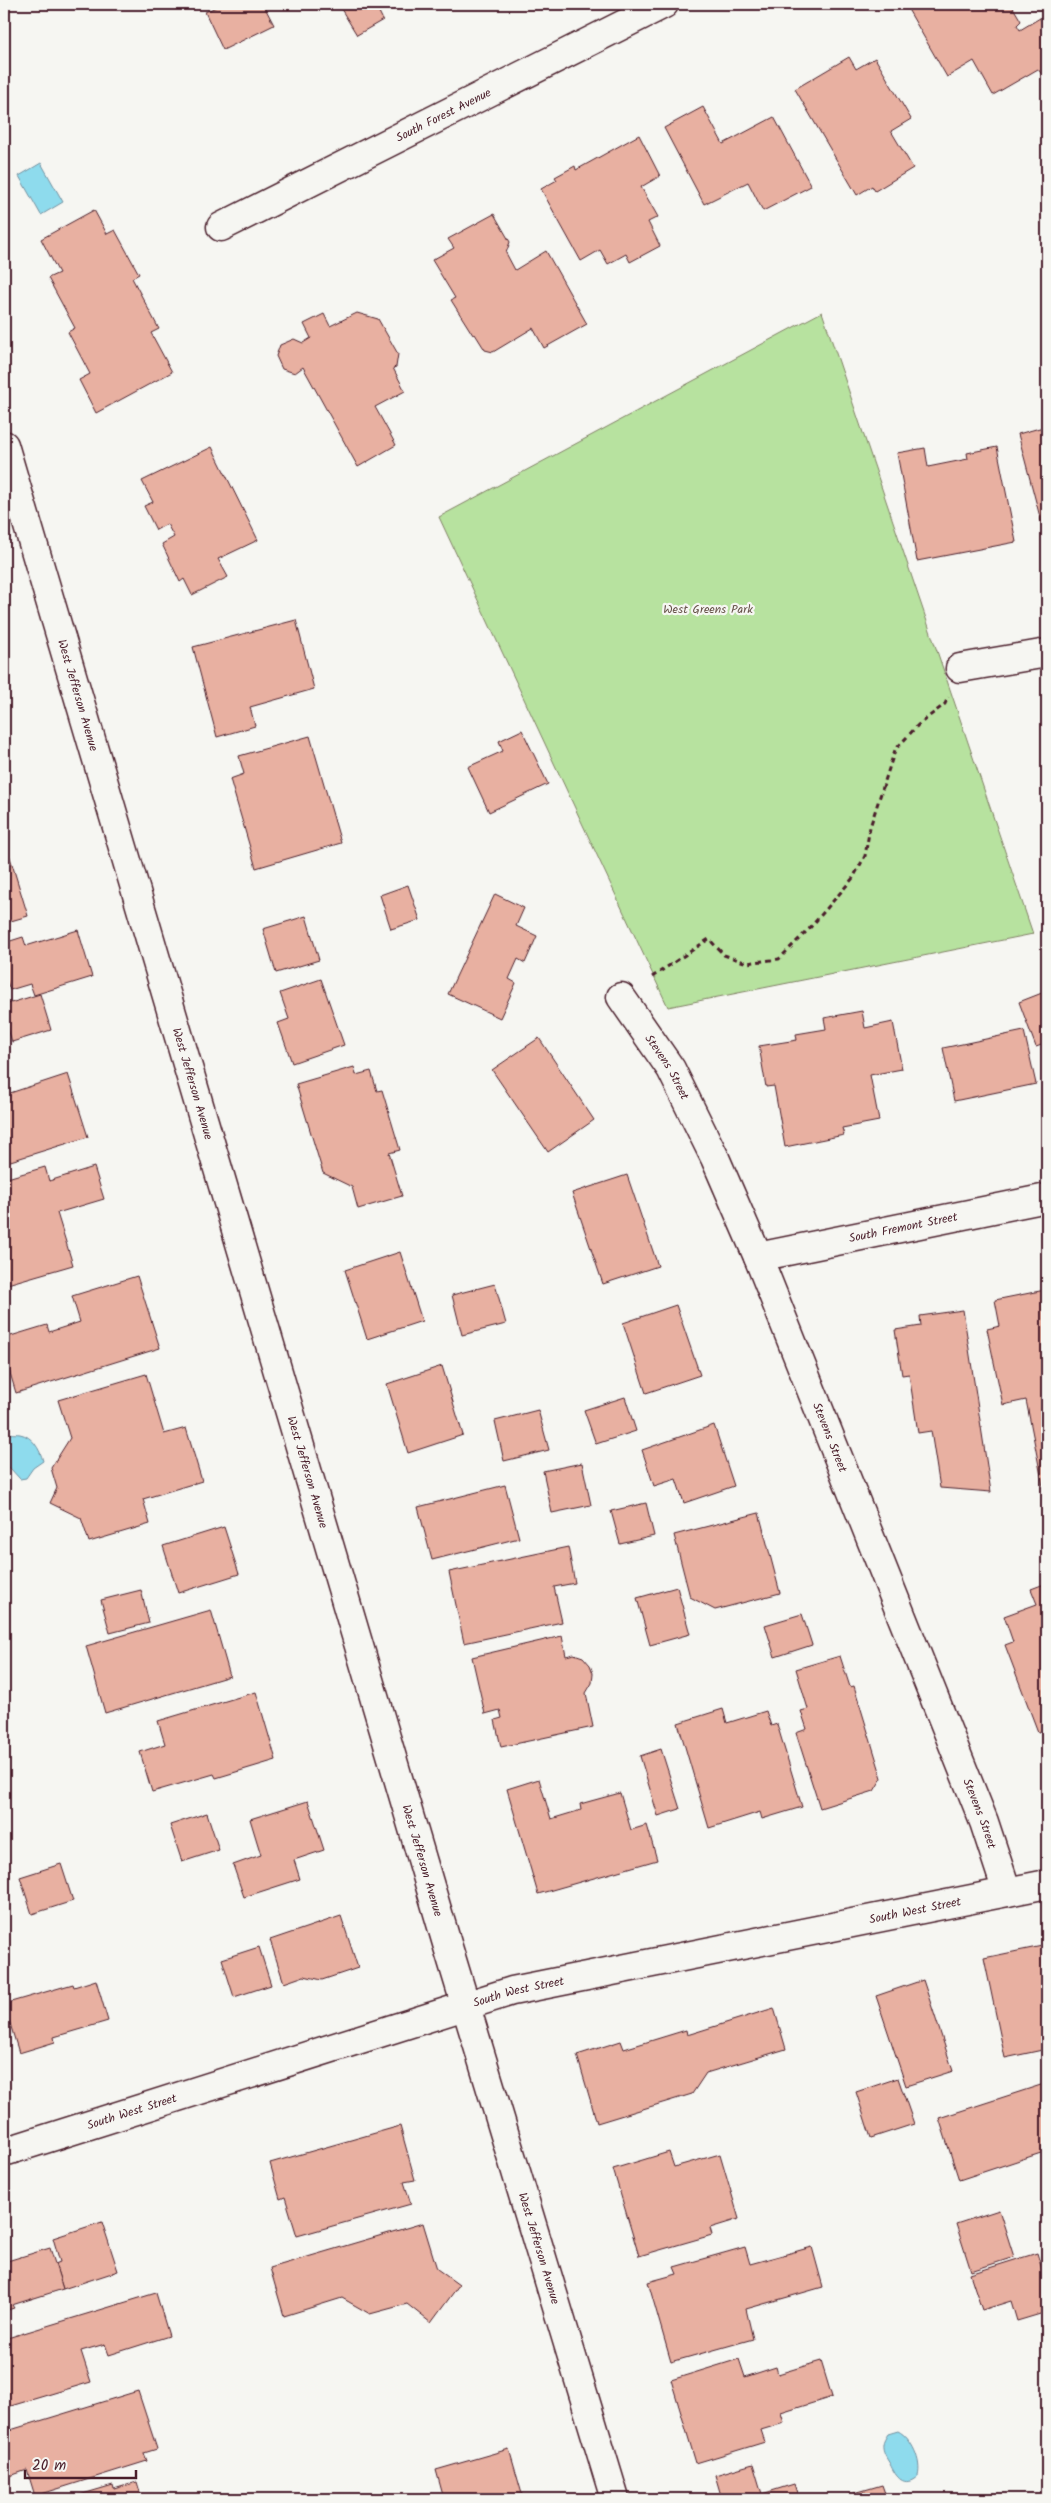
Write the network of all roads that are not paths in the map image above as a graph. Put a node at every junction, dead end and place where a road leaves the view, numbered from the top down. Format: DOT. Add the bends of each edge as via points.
graph roads {
  1 [pos="664,4"];
  2 [pos="221,227"];
  3 [pos="4,445"];
  4 [pos="1047,653"];
  5 [pos="960,668"];
  6 [pos="621,997"];
  7 [pos="1047,1198"];
  8 [pos="758,1258"];
  9 [pos="1047,1884"];
  10 [pos="1007,1892"];
  11 [pos="466,2006"];
  12 [pos="4,2152"];
  13 [pos="615,2499"];
  1 -- 2 [label="street, South Forest Avenue"];
  3 -- 11 [label="street, West Jefferson Avenue"];
  4 -- 5 [label="street"];
  6 -- 8 [label="street, Stevens Street" via="671,1069 715,1158"];
  7 -- 8 [label="street, South Fremont Street"];
  8 -- 10 [label="street, Stevens Street" via="990,1836"];
  9 -- 10 [label="street, South West Street"];
  10 -- 11 [label="street, South West Street" via="512,1991"];
  11 -- 12 [label="street, South West Street"];
  11 -- 13 [label="street, West Jefferson Avenue"];
}
